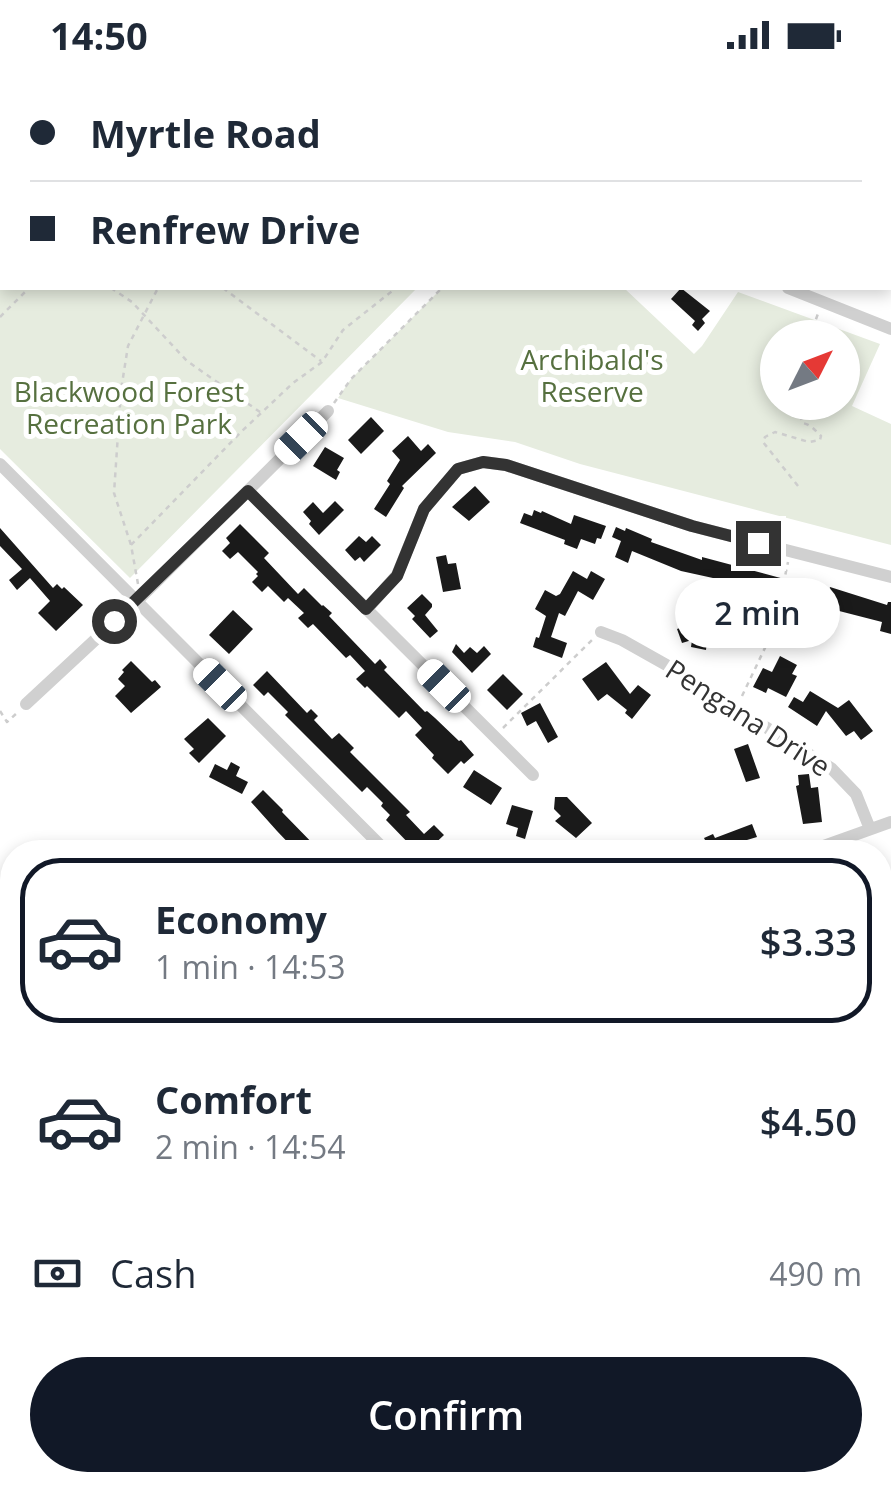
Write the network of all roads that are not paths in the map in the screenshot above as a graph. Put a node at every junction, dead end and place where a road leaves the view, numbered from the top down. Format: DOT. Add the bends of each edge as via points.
graph roads {
  1 [pos="793,290"];
  2 [pos="891,329"];
  3 [pos="328,411"];
  4 [pos="0,464"];
  5 [pos="248,491"];
  6 [pos="891,576"];
  7 [pos="136,601"];
  8 [pos="366,609"];
  9 [pos="601,632"];
  10 [pos="26,704"];
  11 [pos="533,775"];
  12 [pos="891,822"];
  13 [pos="870,829"];
  14 [pos="375,840"];
  15 [pos="840,840"];
  1 -- 2 [label="street"];
  3 -- 5 [label="street"];
  4 -- 7 [label="street"];
  5 -- 7 [label="street"];
  5 -- 8 [label="street"];
  6 -- 8 [label="street" via="692,526 483,462 458,469 437,492 397,576"];
  7 -- 10 [label="street"];
  7 -- 14 [label="street"];
  8 -- 11 [label="street"];
  9 -- 13 [label="street, Pengana Drive" via="831,768 856,794"];
  12 -- 13 [label="street"];
  13 -- 15 [label="street"];
}
